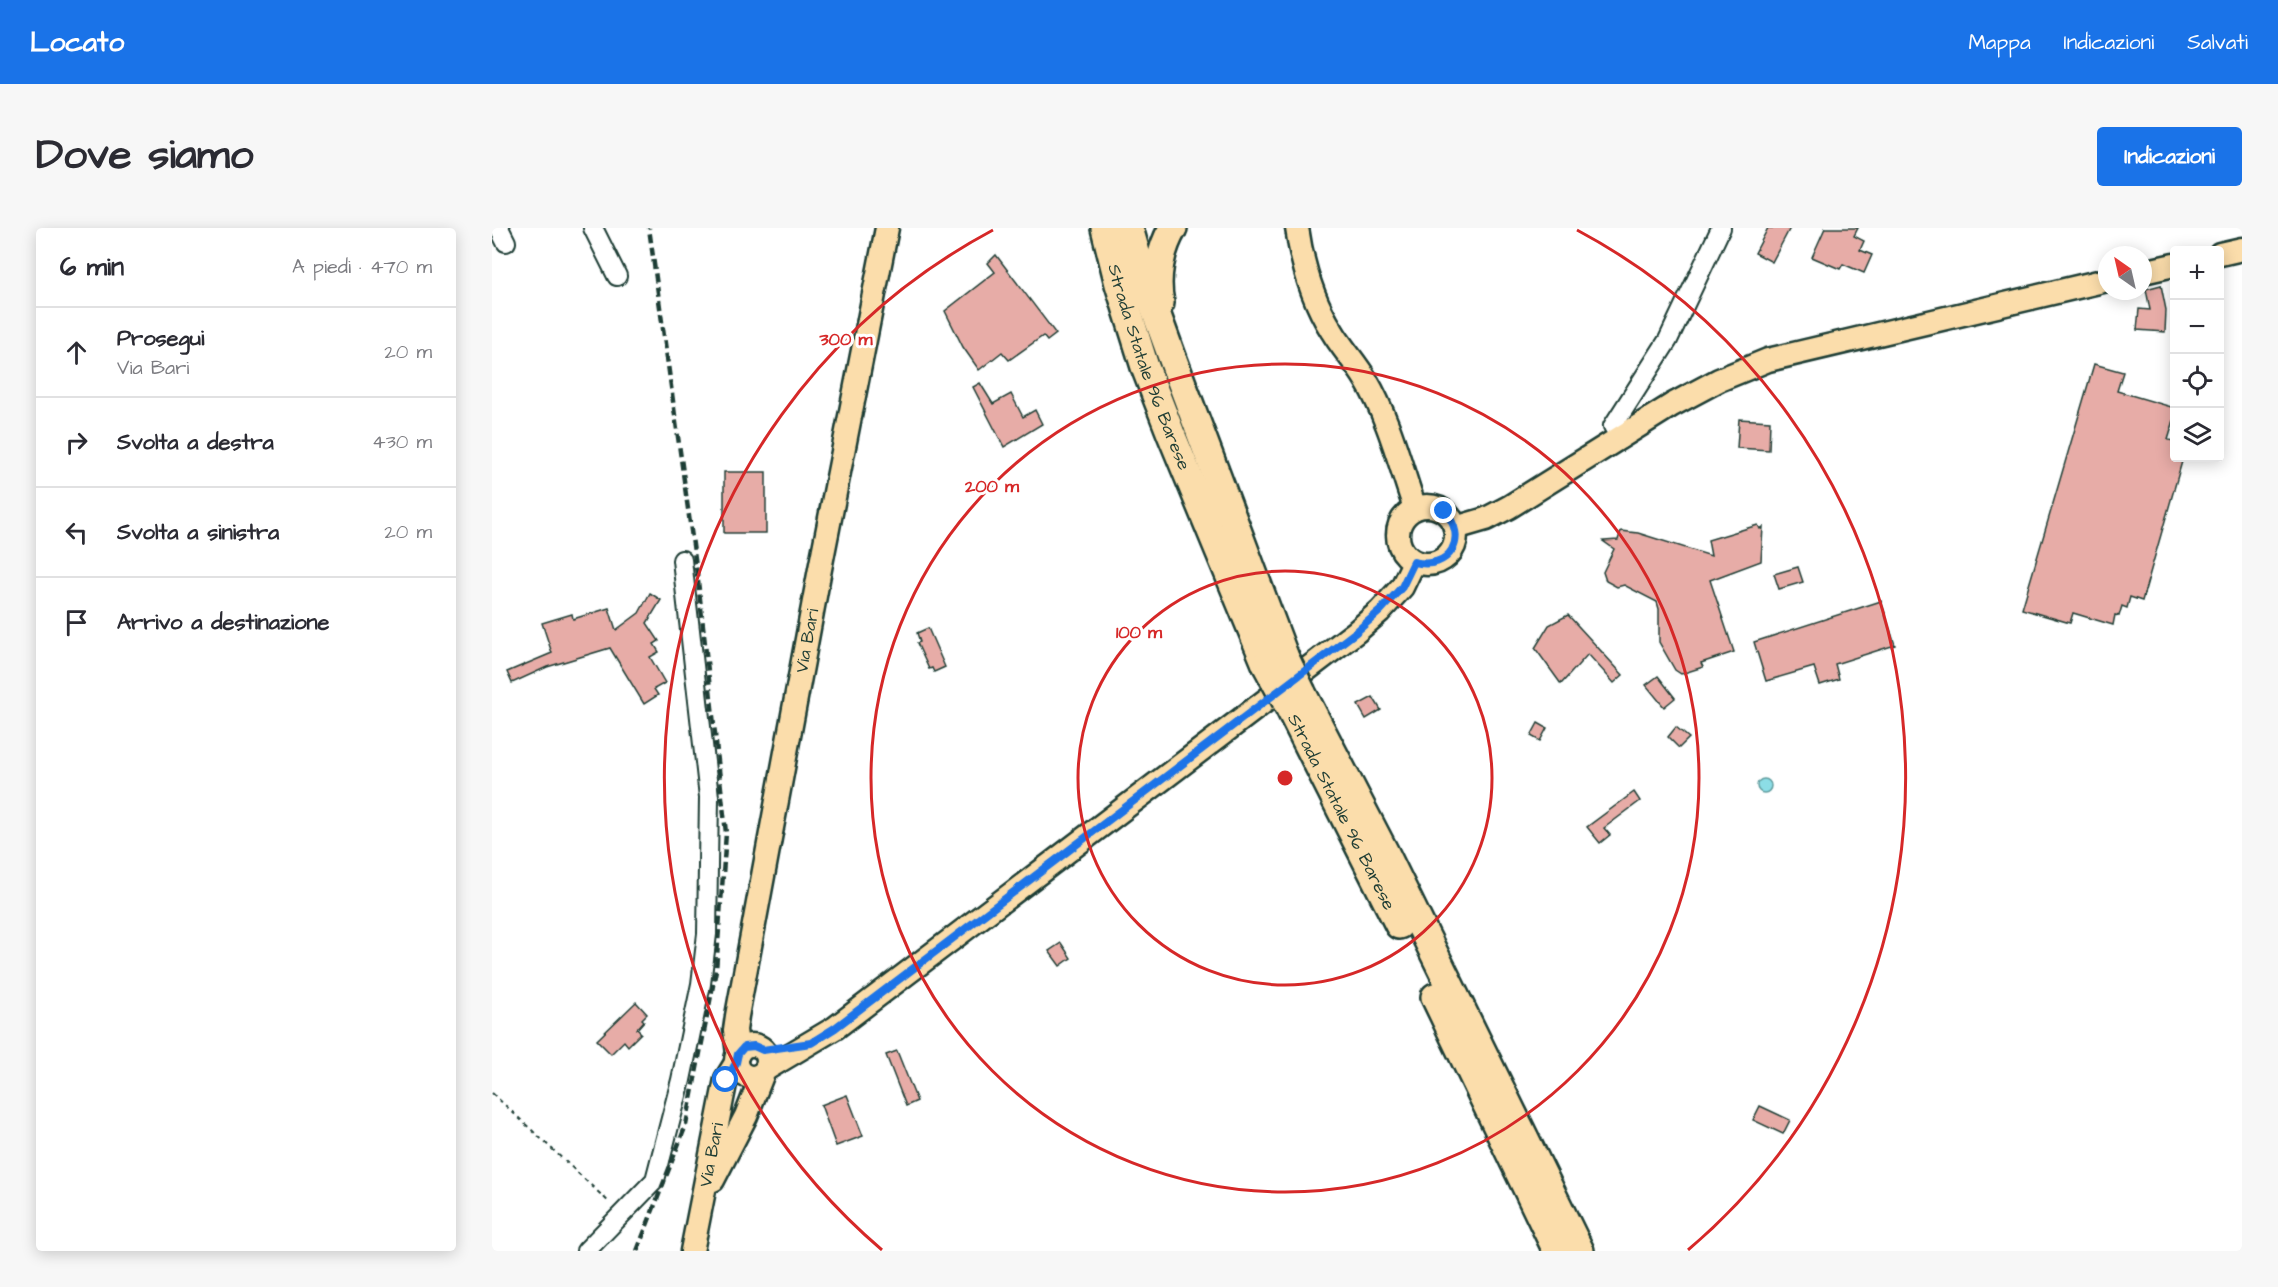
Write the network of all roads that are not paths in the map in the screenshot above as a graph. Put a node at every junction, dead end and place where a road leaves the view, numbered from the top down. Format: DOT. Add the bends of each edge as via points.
graph roads {
  1 [pos="593,228"];
  2 [pos="887,228"];
  3 [pos="1105,228"];
  4 [pos="1129,228"];
  5 [pos="1173,228"];
  6 [pos="1297,228"];
  7 [pos="1721,228"];
  8 [pos="2242,249"];
  9 [pos="2224,253"];
  10 [pos="2170,266"];
  11 [pos="2152,270"];
  12 [pos="616,276"];
  13 [pos="2098,282"];
  14 [pos="1172,357"];
  15 [pos="1621,439"];
  16 [pos="1415,508"];
  17 [pos="1455,528"];
  18 [pos="682,560"];
  19 [pos="1414,562"];
  20 [pos="1276,661"];
  21 [pos="1294,697"];
  22 [pos="754,1059"];
  23 [pos="703,1197"];
  24 [pos="586,1251"];
  25 [pos="692,1251"];
  26 [pos="1557,1251"];
  27 [pos="1580,1251"];
  1 -- 12 [label="street"];
  2 -- 22 [label="main road, Via Bari" via="741,1002"];
  3 -- 20 [label="highway, Strada Statale 96 Barese" via="1145,367 1171,434"];
  4 -- 14 [label="highway, Strada Statale 96 Barese"];
  5 -- 14 [label="highway" via="1163,249 1159,278"];
  6 -- 16 [label="main road" via="1317,300 1331,331 1366,379"];
  7 -- 15 [label="street" via="1668,340 1613,426"];
  8 -- 9 [label="main road"];
  10 -- 11 [label="main road"];
  13 -- 15 [label="main road" via="1768,360 1672,405"];
  14 -- 20 [label="highway, Strada Statale 96 Barese"];
  15 -- 17 [label="main road" via="1509,507"];
  16 -- 17 [label="main road" via="1435,506 1444,511"];
  16 -- 19 [label="main road" via="1401,520 1397,539 1400,549"];
  17 -- 19 [label="main road" via="1449,555 1432,564"];
  18 -- 24 [label="street" via="709,797 707,934 701,984 655,1180"];
  19 -- 22 [label="main road" via="1402,587 1356,632 835,1028 811,1043"];
  20 -- 21 [label="highway, Strada Statale 96 Barese, bridge"];
  21 -- 26 [label="highway, Strada Statale 96 Barese"];
  21 -- 27 [label="highway, Strada Statale 96 Barese" via="1385,853"];
  22 -- 23 [label="main road" via="746,1116"];
  22 -- 23 [label="main road, Via Bari" via="726,1080"];
  23 -- 25 [label="main road, Via Bari"];
}
